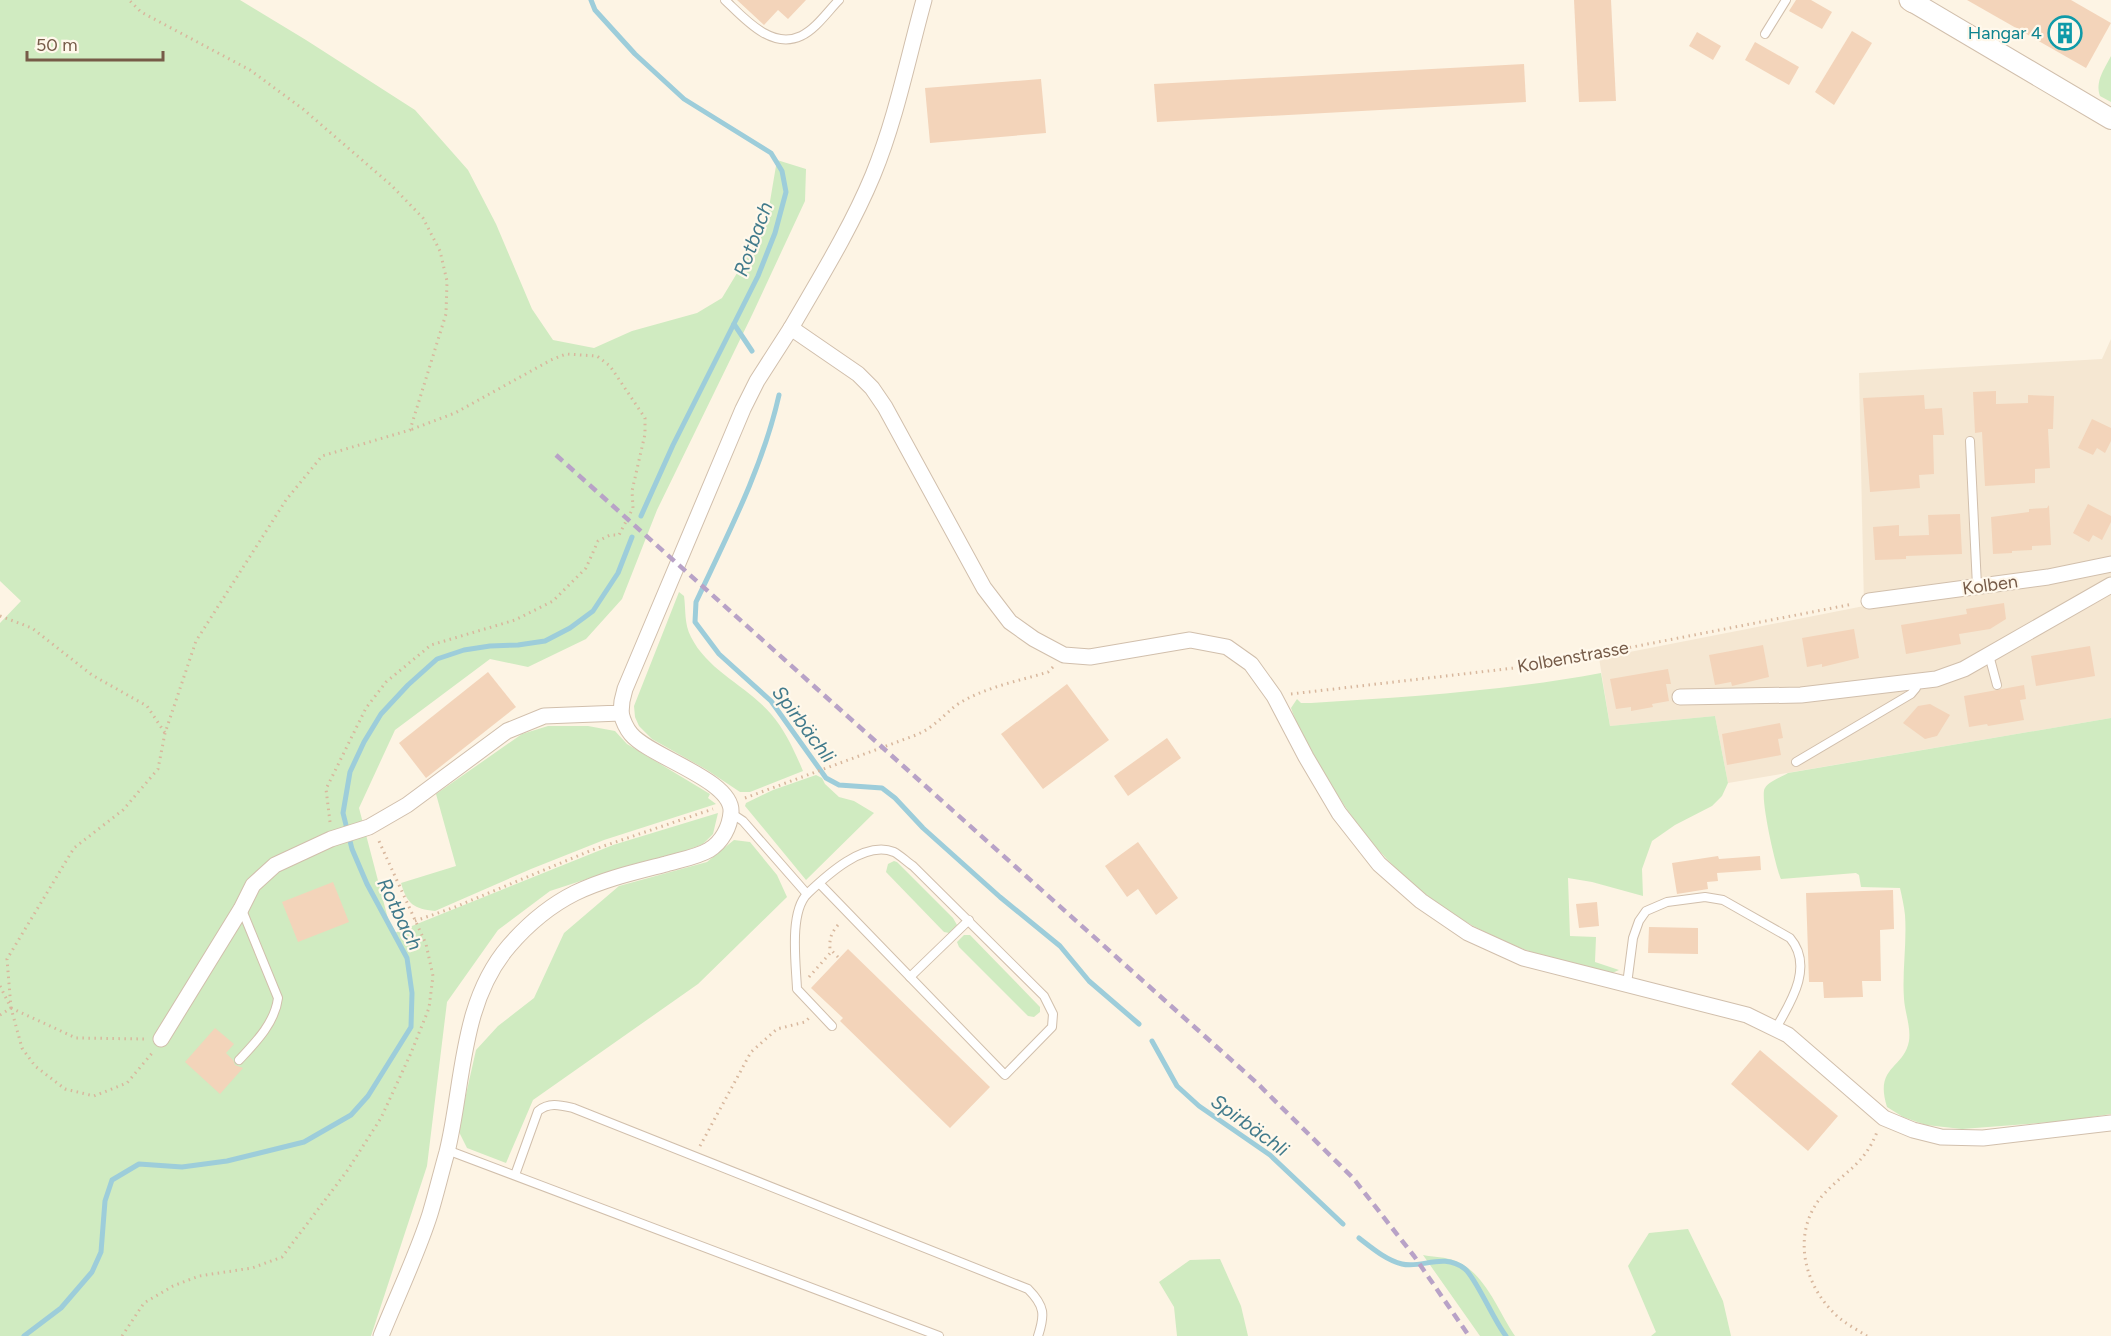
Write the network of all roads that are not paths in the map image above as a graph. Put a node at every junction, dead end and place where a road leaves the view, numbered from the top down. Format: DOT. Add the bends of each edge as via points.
graph roads {
  1 [pos="725,0"];
  2 [pos="839,0"];
  3 [pos="924,0"];
  4 [pos="1786,0"];
  5 [pos="1911,1"];
  6 [pos="1765,34"];
  7 [pos="2111,119"];
  8 [pos="791,327"];
  9 [pos="1970,441"];
  10 [pos="2111,564"];
  11 [pos="2111,585"];
  12 [pos="1977,586"];
  13 [pos="1869,601"];
  14 [pos="1989,655"];
  15 [pos="1916,681"];
  16 [pos="1997,686"];
  17 [pos="1680,697"];
  18 [pos="621,714"];
  19 [pos="1796,762"];
  20 [pos="731,808"];
  21 [pos="819,883"];
  22 [pos="807,894"];
  23 [pos="241,909"];
  24 [pos="969,920"];
  25 [pos="910,977"];
  26 [pos="1627,984"];
  27 [pos="832,1026"];
  28 [pos="1776,1028"];
  29 [pos="162,1039"];
  30 [pos="239,1060"];
  31 [pos="2111,1123"];
  32 [pos="447,1150"];
  33 [pos="515,1176"];
  34 [pos="381,1336"];
  35 [pos="939,1336"];
  36 [pos="1038,1336"];
  1 -- 2 [label="lane" via="758,30 780,39 808,32"];
  3 -- 8 [label="street" via="874,174 857,212"];
  4 -- 6 [label="lane"];
  5 -- 7 [label="street"];
  8 -- 18 [label="street" via="743,409 625,689"];
  8 -- 26 [label="street" via="872,388 984,588 1010,622 1064,655 1090,657 1190,640 1227,647 1251,664 1274,696 1339,813 1379,864 1421,901 1468,933 1524,958"];
  9 -- 12 [label="lane"];
  10 -- 12 [label="street, Kolben"];
  11 -- 14 [label="street"];
  12 -- 13 [label="street, Kolben"];
  14 -- 15 [label="street" via="1936,679"];
  14 -- 16 [label="lane"];
  15 -- 17 [label="street" via="1801,695"];
  15 -- 19 [label="lane" via="1911,694"];
  18 -- 20 [label="street" via="631,735 718,788"];
  18 -- 23 [label="street" via="544,716 507,731 408,805 371,826 275,865 253,885"];
  20 -- 22 [label="lane"];
  20 -- 32 [label="street" via="727,830 709,850 614,877 577,892 543,912 508,947 494,965 475,1010"];
  21 -- 22 [label="lane"];
  21 -- 24 [label="lane" via="833,870 870,851 893,852"];
  21 -- 25 [label="lane"];
  22 -- 27 [label="lane" via="798,909 797,989"];
  23 -- 29 [label="street"];
  23 -- 30 [label="lane" via="278,998 271,1019"];
  24 -- 25 [label="lane"];
  24 -- 25 [label="lane" via="1044,996 1053,1014 1052,1027 1005,1075"];
  26 -- 28 [label="street" via="1747,1015"];
  26 -- 28 [label="lane" via="1633,938 1646,911 1667,902 1705,897 1723,900 1795,943 1800,980"];
  28 -- 31 [label="street" via="1880,1114 1913,1130 1941,1137 1983,1138"];
  32 -- 33 [label="lane"];
  32 -- 34 [label="street" via="430,1215"];
  33 -- 35 [label="lane"];
  33 -- 36 [label="lane" via="538,1111 555,1104 573,1108 1028,1289 1038,1299 1044,1317"];
}
